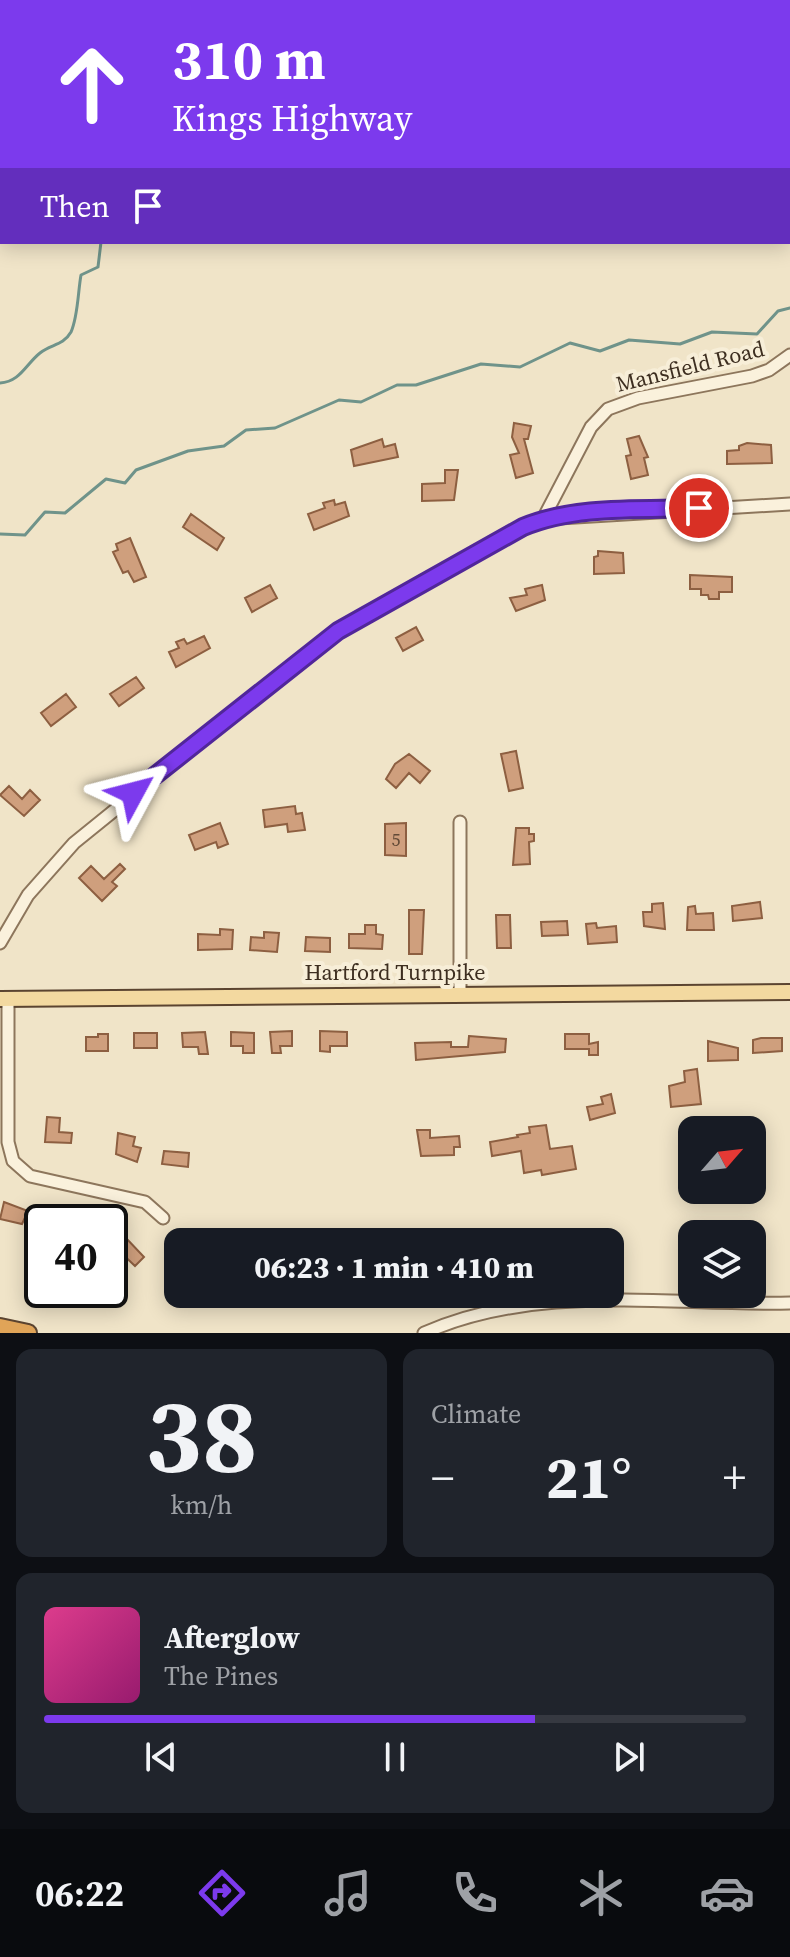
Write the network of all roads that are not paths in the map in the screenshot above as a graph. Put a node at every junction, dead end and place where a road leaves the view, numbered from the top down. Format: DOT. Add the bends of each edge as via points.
graph roads {
  1 [pos="790,355"];
  2 [pos="790,504"];
  3 [pos="543,519"];
  4 [pos="460,822"];
  5 [pos="0,943"];
  6 [pos="790,992"];
  7 [pos="460,993"];
  8 [pos="4,998"];
  9 [pos="163,1218"];
  10 [pos="790,1303"];
  11 [pos="0,1327"];
  12 [pos="28,1333"];
  13 [pos="424,1333"];
  1 -- 3 [label="street, Mansfield Road" via="752,376 638,398 608,409 591,427"];
  2 -- 3 [label="street"];
  3 -- 5 [label="street" via="423,581 320,644 74,843 28,895"];
  4 -- 7 [label="street"];
  6 -- 7 [label="main road, Hartford Turnpike"];
  7 -- 8 [label="main road, Hartford Turnpike"];
  8 -- 9 [label="street" via="13,1161 30,1176 145,1202"];
  10 -- 13 [label="street" via="585,1300 508,1309"];
  11 -- 12 [label="highway"];
}
